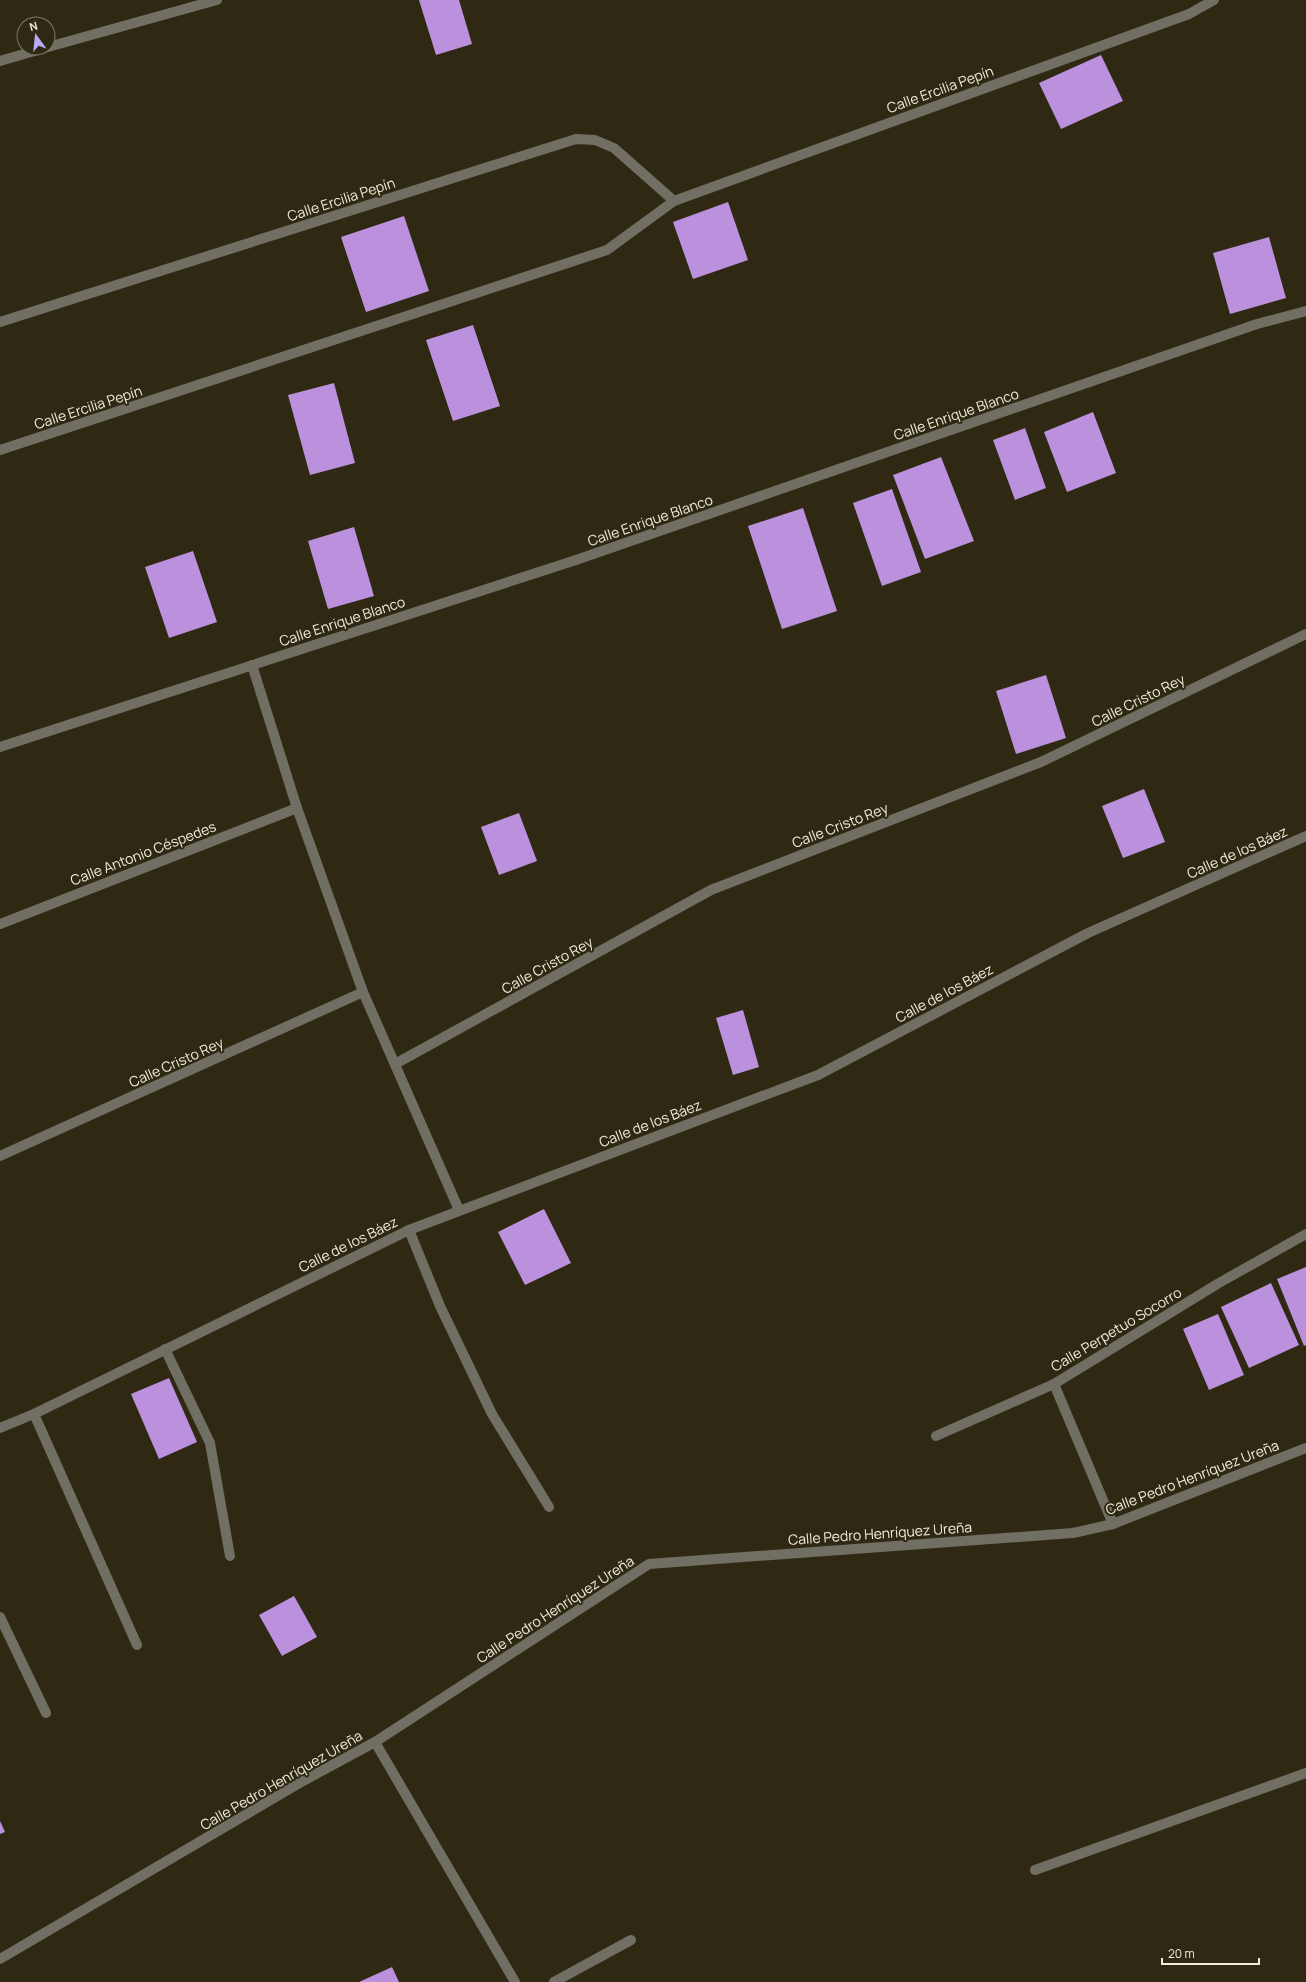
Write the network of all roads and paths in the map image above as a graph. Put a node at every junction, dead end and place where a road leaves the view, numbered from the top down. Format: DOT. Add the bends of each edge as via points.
graph roads {
  1 [pos="217,0"];
  2 [pos="1214,0"];
  3 [pos="56,45"];
  4 [pos="17,56"];
  5 [pos="0,61"];
  6 [pos="674,201"];
  7 [pos="1306,312"];
  8 [pos="0,322"];
  9 [pos="0,450"];
  10 [pos="1306,634"];
  11 [pos="252,665"];
  12 [pos="0,747"];
  13 [pos="297,808"];
  14 [pos="1306,836"];
  15 [pos="0,924"];
  16 [pos="363,992"];
  17 [pos="395,1064"];
  18 [pos="0,1156"];
  19 [pos="459,1210"];
  20 [pos="409,1230"];
  21 [pos="1306,1234"];
  22 [pos="165,1349"];
  23 [pos="1054,1384"];
  24 [pos="34,1414"];
  25 [pos="0,1428"];
  26 [pos="936,1436"];
  27 [pos="1306,1448"];
  28 [pos="549,1507"];
  29 [pos="1113,1524"];
  30 [pos="230,1556"];
  31 [pos="0,1617"];
  32 [pos="137,1645"];
  33 [pos="46,1713"];
  34 [pos="375,1742"];
  35 [pos="1306,1773"];
  36 [pos="1035,1870"];
  37 [pos="631,1940"];
  38 [pos="0,1959"];
  39 [pos="515,1982"];
  40 [pos="554,1982"];
  1 -- 3 [label="street"];
  2 -- 6 [label="street, Calle Ercilia Pepín" via="1189,14"];
  4 -- 5 [label="street"];
  6 -- 8 [label="street, Calle Ercilia Pepín" via="614,148 595,140 576,139"];
  6 -- 9 [label="street, Calle Ercilia Pepín" via="607,250"];
  7 -- 11 [label="street, Calle Enrique Blanco" via="1257,324 576,560"];
  10 -- 17 [label="street, Calle Cristo Rey" via="1041,762 711,890"];
  11 -- 12 [label="street, Calle Enrique Blanco"];
  11 -- 13 [label="street"];
  13 -- 15 [label="street, Calle Antonio Céspedes"];
  13 -- 16 [label="street"];
  14 -- 19 [label="street, Calle de los Báez" via="1088,933 818,1075"];
  16 -- 17 [label="street"];
  16 -- 18 [label="street, Calle Cristo Rey"];
  17 -- 19 [label="street"];
  19 -- 20 [label="street, Calle de los Báez"];
  20 -- 22 [label="street, Calle de los Báez"];
  20 -- 28 [label="street" via="440,1306 492,1414"];
  21 -- 23 [label="street, Calle Perpetuo Socorro" via="1219,1283"];
  22 -- 24 [label="street, Calle de los Báez"];
  22 -- 30 [label="street" via="210,1443"];
  23 -- 26 [label="street, Calle Perpetuo Socorro"];
  23 -- 29 [label="street"];
  24 -- 25 [label="street, Calle de los Báez"];
  24 -- 32 [label="street"];
  27 -- 29 [label="street, Calle Pedro Henríquez Ureña"];
  29 -- 34 [label="street, Calle Pedro Henríquez Ureña" via="1073,1533 649,1564"];
  31 -- 33 [label="street"];
  34 -- 38 [label="street, Calle Pedro Henríquez Ureña" via="303,1781"];
  34 -- 39 [label="street"];
  35 -- 36 [label="street"];
  37 -- 40 [label="street"];
}
